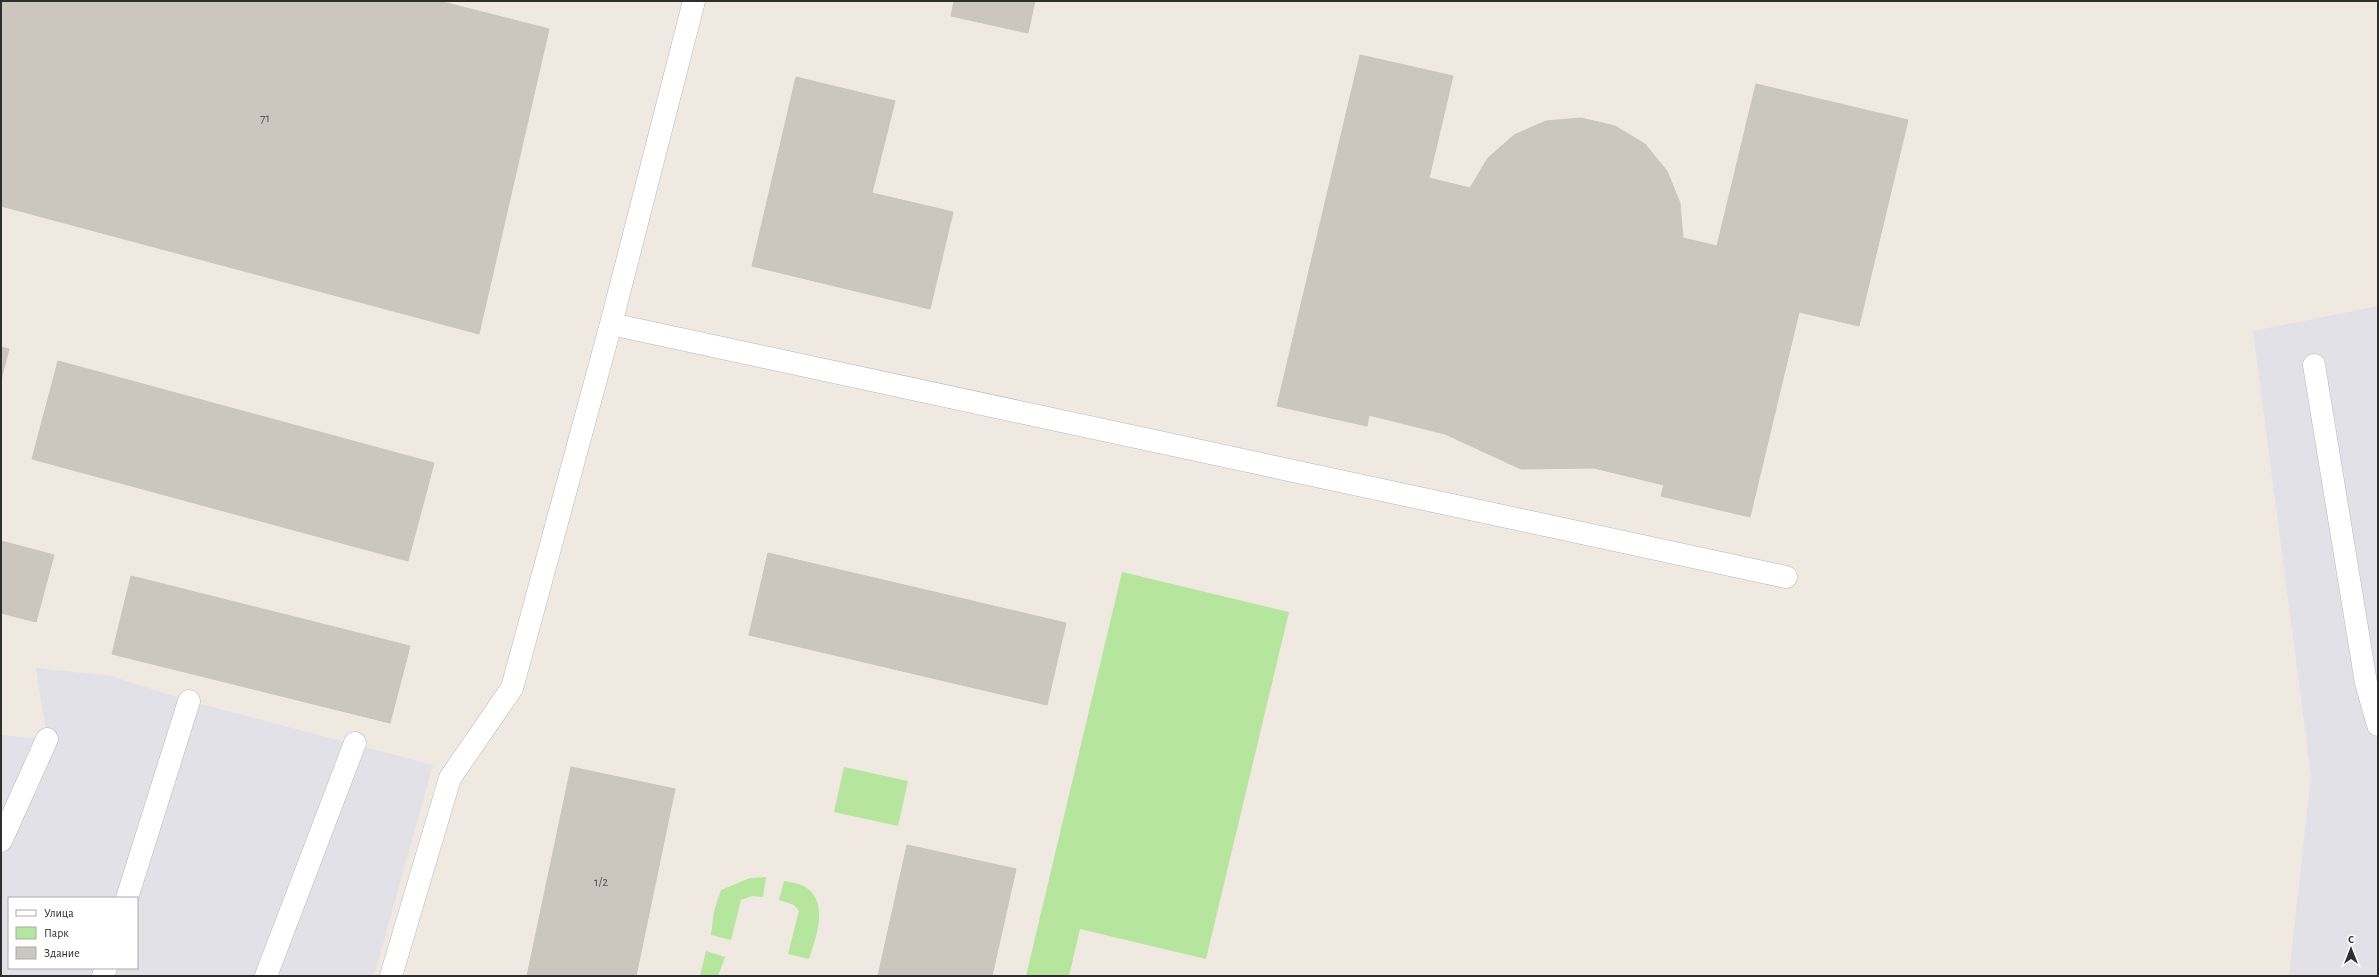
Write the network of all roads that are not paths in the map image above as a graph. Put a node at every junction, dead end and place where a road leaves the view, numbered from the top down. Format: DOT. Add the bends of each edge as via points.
graph roads {
  1 [pos="694,1"];
  2 [pos="611,324"];
  3 [pos="2314,365"];
  4 [pos="1786,577"];
  5 [pos="189,701"];
  6 [pos="2378,724"];
  7 [pos="47,739"];
  8 [pos="355,743"];
  9 [pos="1,841"];
  10 [pos="128,897"];
  11 [pos="266,976"];
  12 [pos="391,976"];
  1 -- 2 [label="lane"];
  2 -- 4 [label="lane"];
  2 -- 12 [label="lane" via="512,688 450,778"];
  3 -- 6 [label="lane" via="2366,683"];
  5 -- 10 [label="lane"];
  7 -- 9 [label="lane"];
  8 -- 11 [label="lane"];
}
